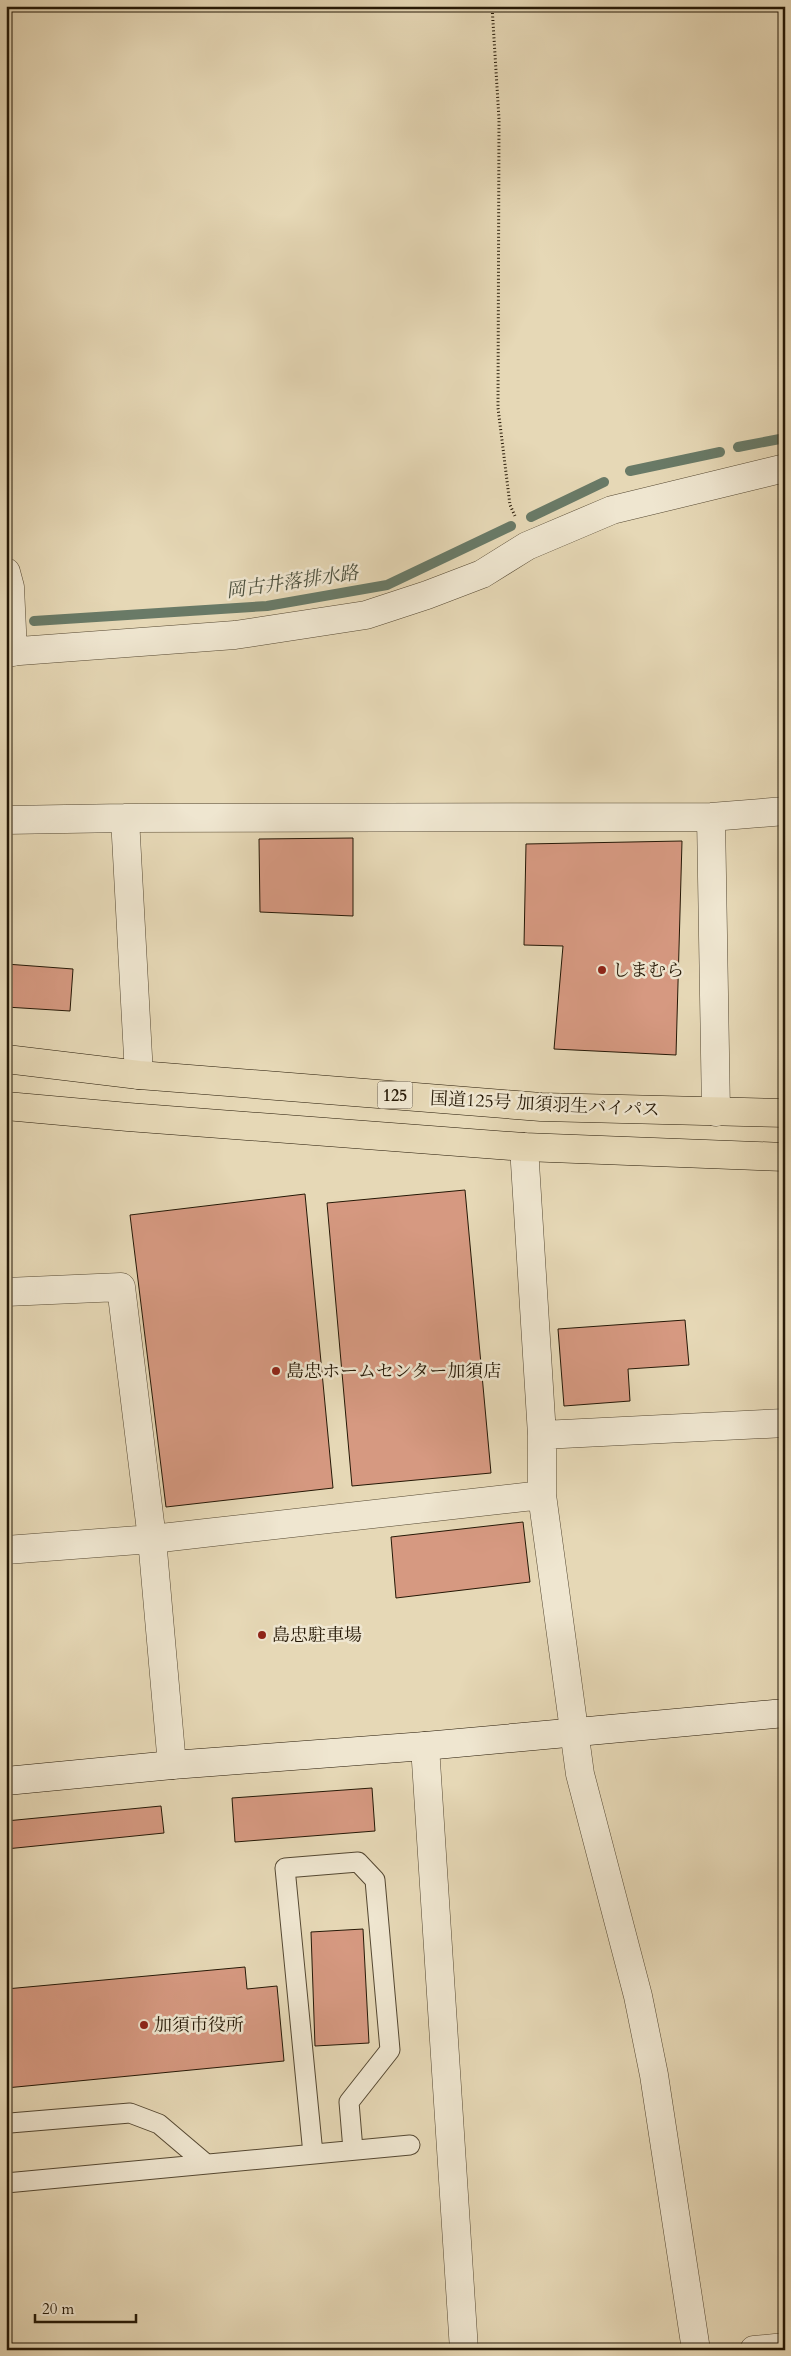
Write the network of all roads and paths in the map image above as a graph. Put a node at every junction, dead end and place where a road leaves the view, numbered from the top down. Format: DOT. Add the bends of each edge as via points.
graph roads {
  1 [pos="492,6"];
  2 [pos="785,468"];
  3 [pos="514,514"];
  4 [pos="6,572"];
  5 [pos="11,636"];
  6 [pos="785,811"];
  7 [pos="711,817"];
  8 [pos="125,818"];
  9 [pos="6,820"];
  10 [pos="6,1059"];
  11 [pos="139,1075"];
  12 [pos="6,1106"];
  13 [pos="716,1112"];
  14 [pos="785,1113"];
  15 [pos="524,1147"];
  16 [pos="785,1157"];
  17 [pos="6,1292"];
  18 [pos="785,1423"];
  19 [pos="542,1434"];
  20 [pos="542,1495"];
  21 [pos="152,1538"];
  22 [pos="6,1550"];
  23 [pos="785,1713"];
  24 [pos="575,1731"];
  25 [pos="425,1746"];
  26 [pos="172,1765"];
  27 [pos="6,1781"];
  28 [pos="10,2123"];
  29 [pos="410,2145"];
  30 [pos="352,2150"];
  31 [pos="313,2154"];
  32 [pos="205,2163"];
  33 [pos="6,2184"];
  34 [pos="785,2347"];
  35 [pos="464,2350"];
  36 [pos="696,2350"];
  37 [pos="754,2350"];
  1 -- 3 [label="path" via="499,119 498,408 510,505"];
  2 -- 5 [label="street" via="612,510 527,546 482,574 366,615 235,635"];
  4 -- 5 [label="street" via="10,587"];
  6 -- 7 [label="street"];
  7 -- 8 [label="street"];
  7 -- 13 [label="street"];
  8 -- 9 [label="street"];
  8 -- 11 [label="street"];
  10 -- 11 [label="highway, 国道125号 加須羽生バイパス / 125"];
  11 -- 13 [label="highway, 国道125号 加須羽生バイパス / 125" via="541,1107"];
  12 -- 15 [label="highway"];
  13 -- 14 [label="highway, 国道125号 加須羽生バイパス / 125"];
  15 -- 16 [label="highway"];
  15 -- 19 [label="street"];
  17 -- 21 [label="street" via="121,1287"];
  18 -- 19 [label="street"];
  19 -- 20 [label="street"];
  20 -- 21 [label="street"];
  20 -- 24 [label="street"];
  21 -- 22 [label="street"];
  21 -- 26 [label="street"];
  23 -- 24 [label="street"];
  24 -- 25 [label="street"];
  24 -- 36 [label="street" via="580,1774 638,1996 654,2075"];
  25 -- 26 [label="street"];
  25 -- 35 [label="street"];
  26 -- 27 [label="street"];
  28 -- 32 [label="lane" via="130,2113 159,2124"];
  29 -- 30 [label="lane"];
  30 -- 31 [label="lane"];
  30 -- 31 [label="lane" via="349,2102 390,2050 375,1880 358,1862 285,1868"];
  31 -- 32 [label="lane"];
  32 -- 33 [label="lane"];
  34 -- 37 [label="street"];
}
